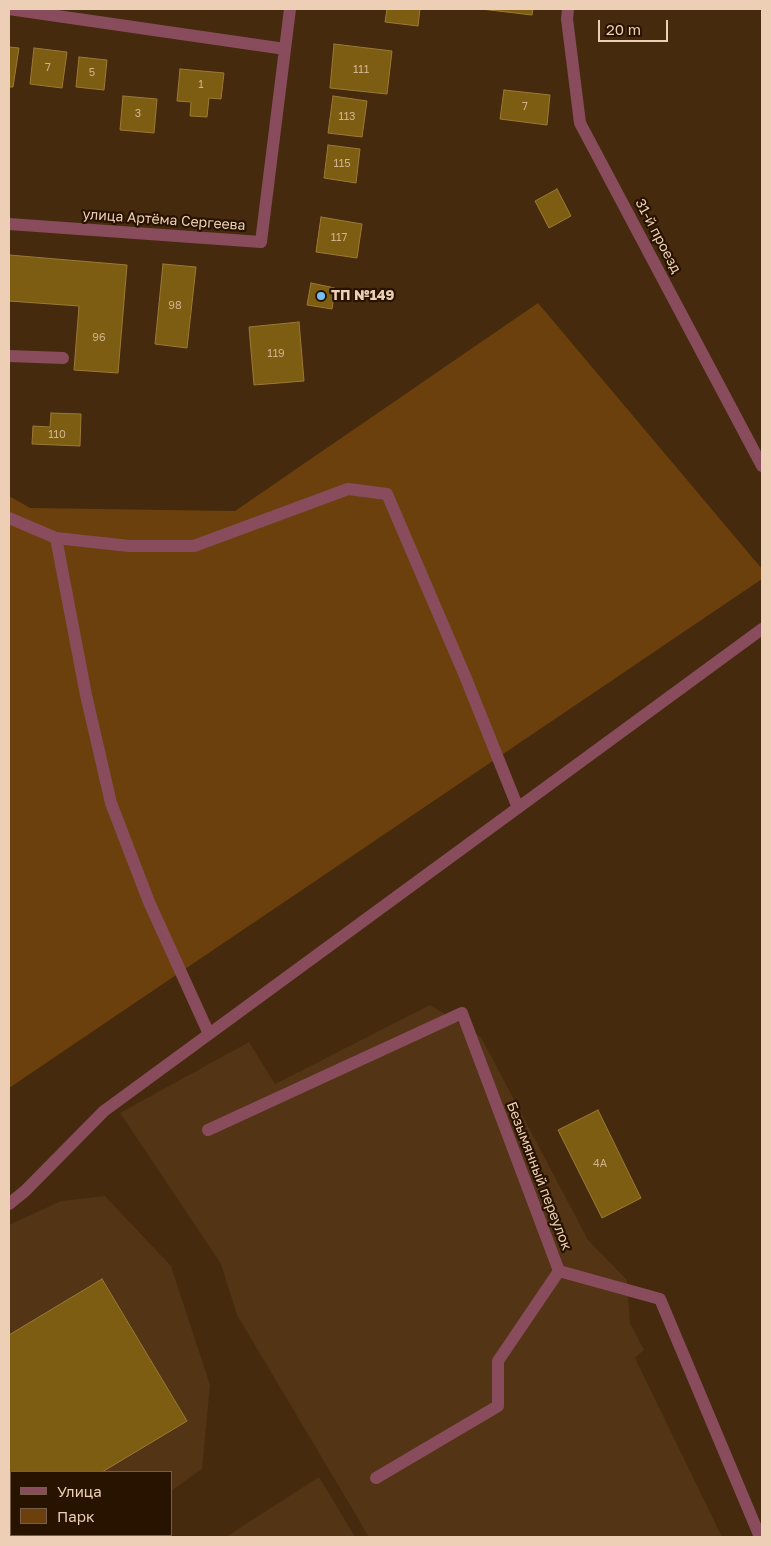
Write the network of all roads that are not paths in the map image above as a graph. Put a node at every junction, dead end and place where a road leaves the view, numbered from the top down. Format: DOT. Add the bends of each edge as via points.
graph roads {
  1 [pos="9,9"];
  2 [pos="290,9"];
  3 [pos="568,9"];
  4 [pos="285,49"];
  5 [pos="9,224"];
  6 [pos="9,356"];
  7 [pos="63,358"];
  8 [pos="762,466"];
  9 [pos="9,518"];
  10 [pos="56,538"];
  11 [pos="762,629"];
  12 [pos="518,808"];
  13 [pos="209,1034"];
  14 [pos="208,1130"];
  15 [pos="9,1204"];
  16 [pos="558,1271"];
  17 [pos="376,1478"];
  18 [pos="760,1537"];
  1 -- 4 [label="street"];
  2 -- 4 [label="street, улица Артёма Сергеева"];
  3 -- 8 [label="street, 31-й проезд" via="580,122"];
  4 -- 5 [label="street, улица Артёма Сергеева" via="261,242"];
  6 -- 7 [label="street"];
  9 -- 10 [label="street"];
  10 -- 12 [label="street" via="129,546 194,546 348,489 387,494"];
  10 -- 13 [label="street" via="111,804 149,902"];
  11 -- 12 [label="street"];
  12 -- 13 [label="street"];
  13 -- 15 [label="street" via="104,1111"];
  14 -- 16 [label="street, Безымянный переулок" via="462,1012"];
  16 -- 17 [label="street" via="498,1361 498,1406"];
  16 -- 18 [label="street, Безымянный переулок" via="660,1299"];
}
